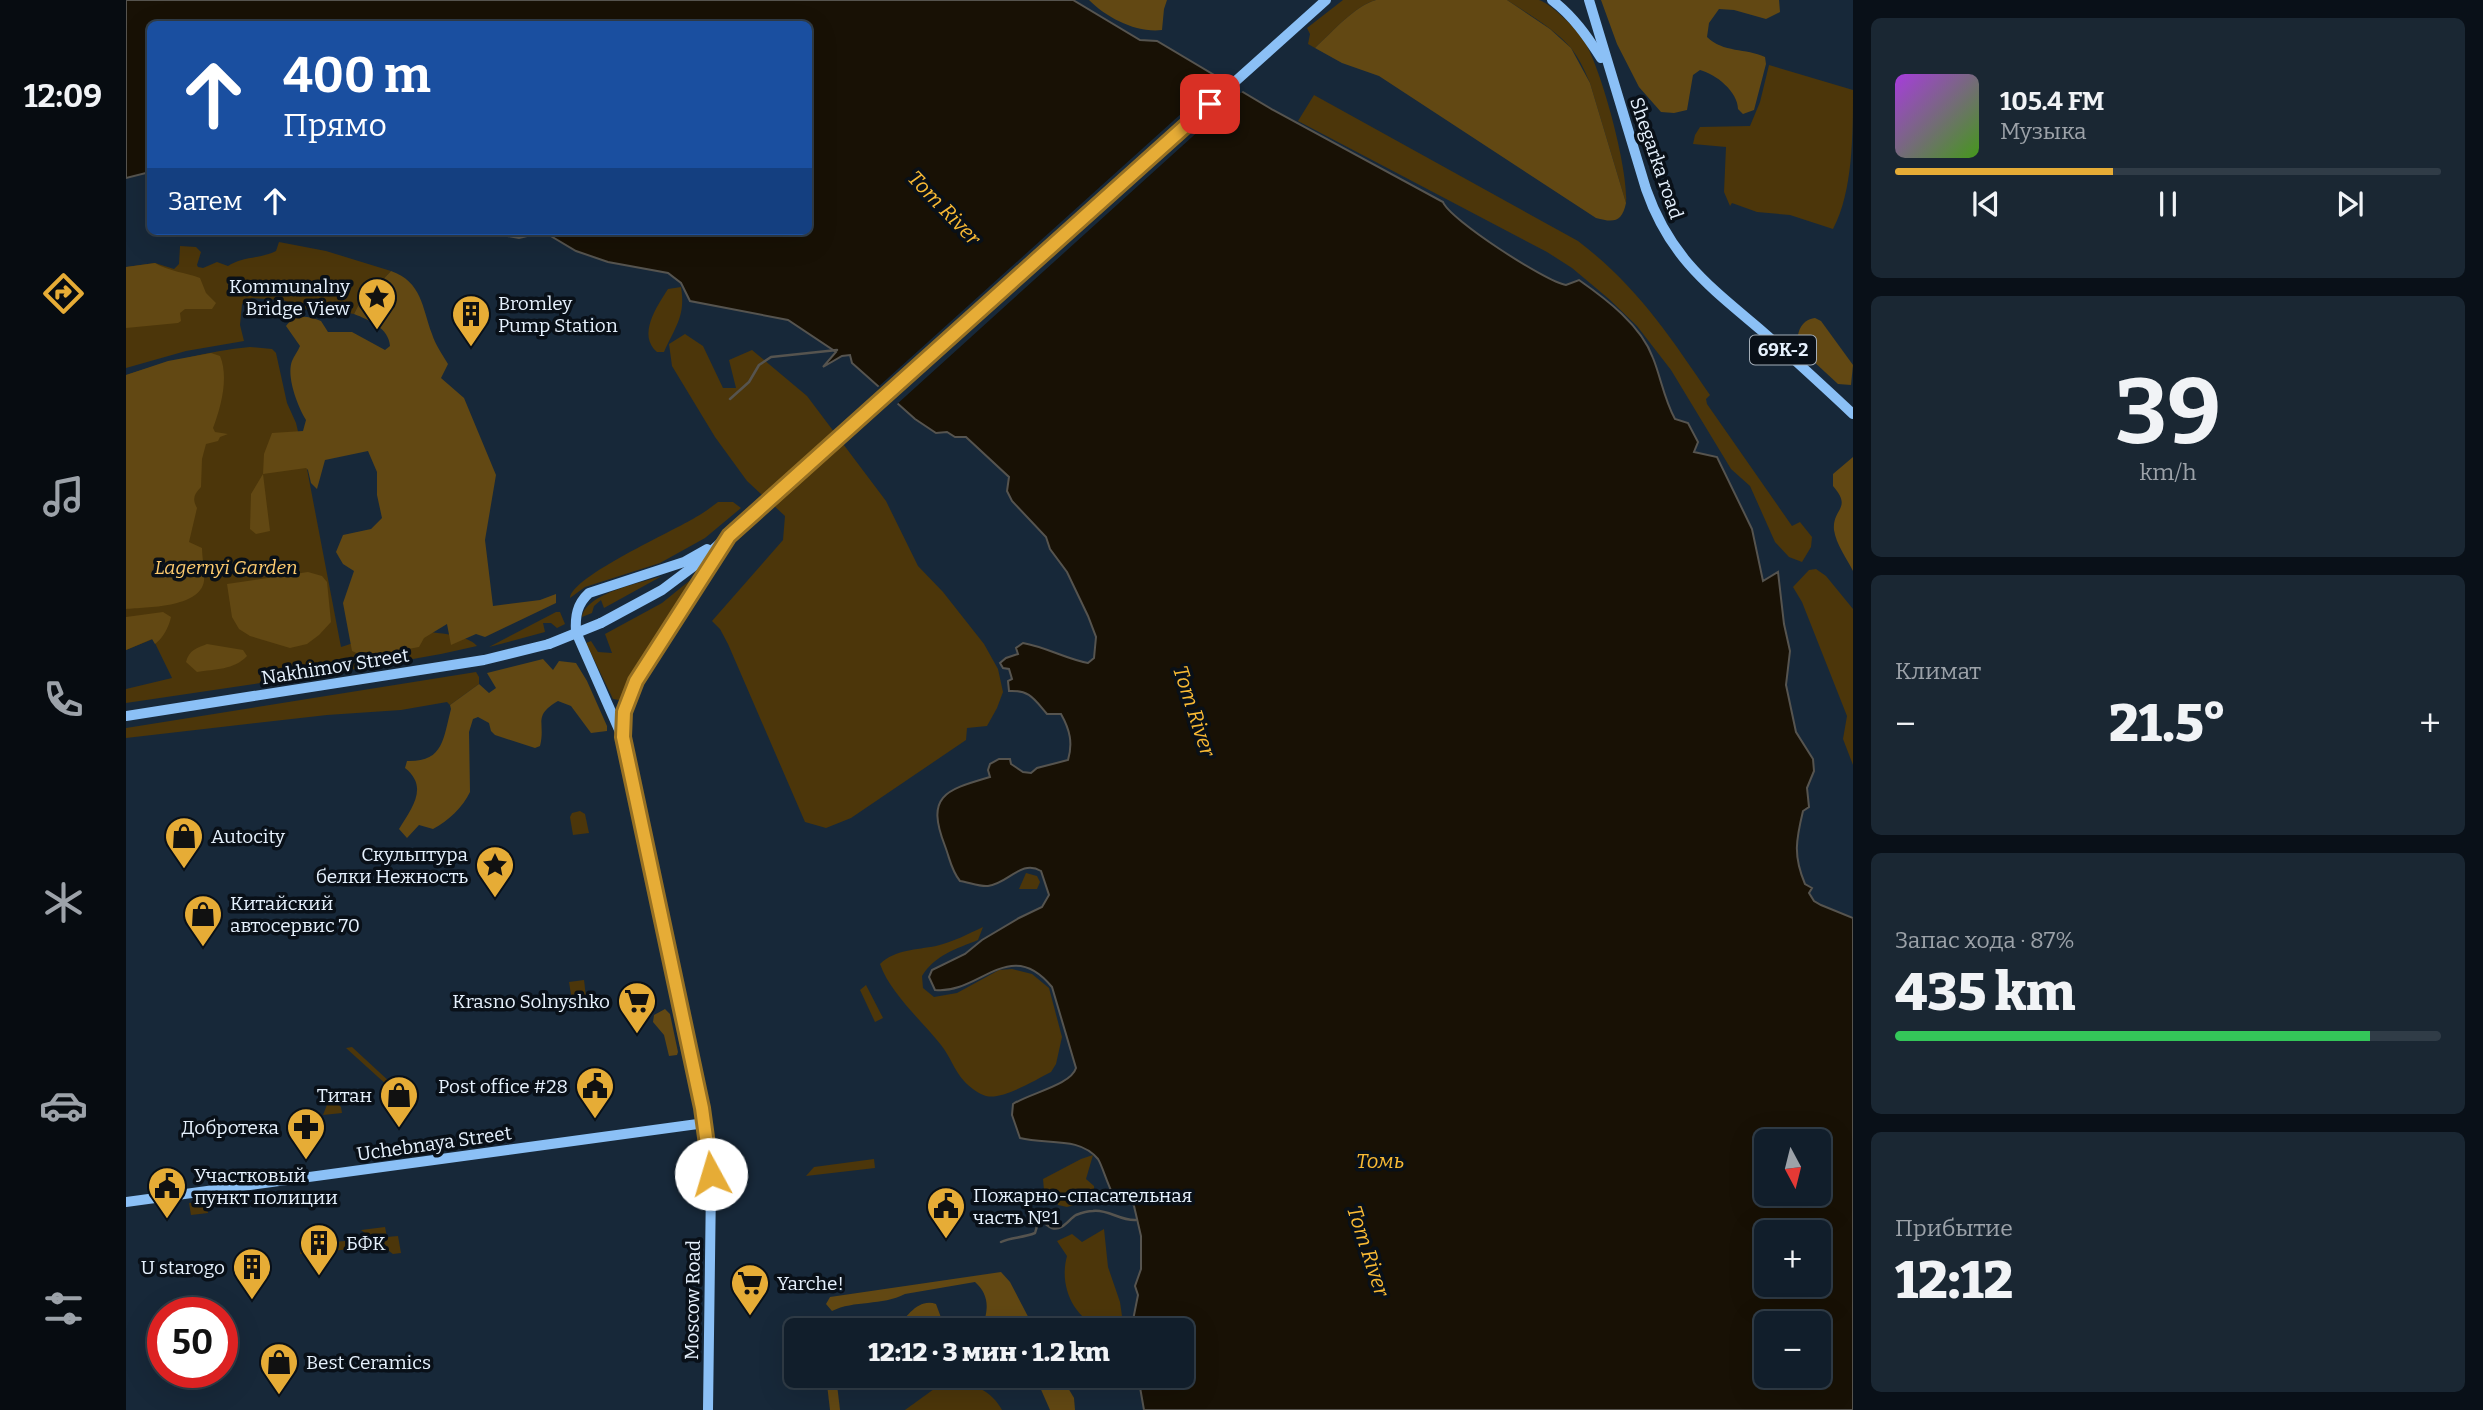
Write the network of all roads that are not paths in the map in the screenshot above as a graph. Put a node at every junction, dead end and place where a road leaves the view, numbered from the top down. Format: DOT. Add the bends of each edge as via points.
graph roads {
  1 [pos="1326,0"];
  2 [pos="1552,0"];
  3 [pos="1589,0"];
  4 [pos="1608,66"];
  5 [pos="1853,414"];
  6 [pos="729,536"];
  7 [pos="126,716"];
  8 [pos="623,737"];
  9 [pos="705,1123"];
  10 [pos="126,1202"];
  11 [pos="708,1410"];
  1 -- 6 [label="main road"];
  2 -- 4 [label="main road"];
  3 -- 4 [label="main road, Shegarka road"];
  4 -- 5 [label="main road, Shegarka road / 69К-2" via="1652,207 1678,252 1710,288"];
  6 -- 7 [label="main road, Nakhimov Street, bridge" via="662,590 601,623 548,644 484,660"];
  6 -- 8 [label="main road" via="636,681 624,712"];
  6 -- 8 [label="main road" via="684,562 589,593 581,601 576,632"];
  8 -- 9 [label="main road, Moscow Road"];
  9 -- 10 [label="main road, Uchebnaya Street"];
  9 -- 11 [label="main road, Moscow Road" via="711,1185"];
}
